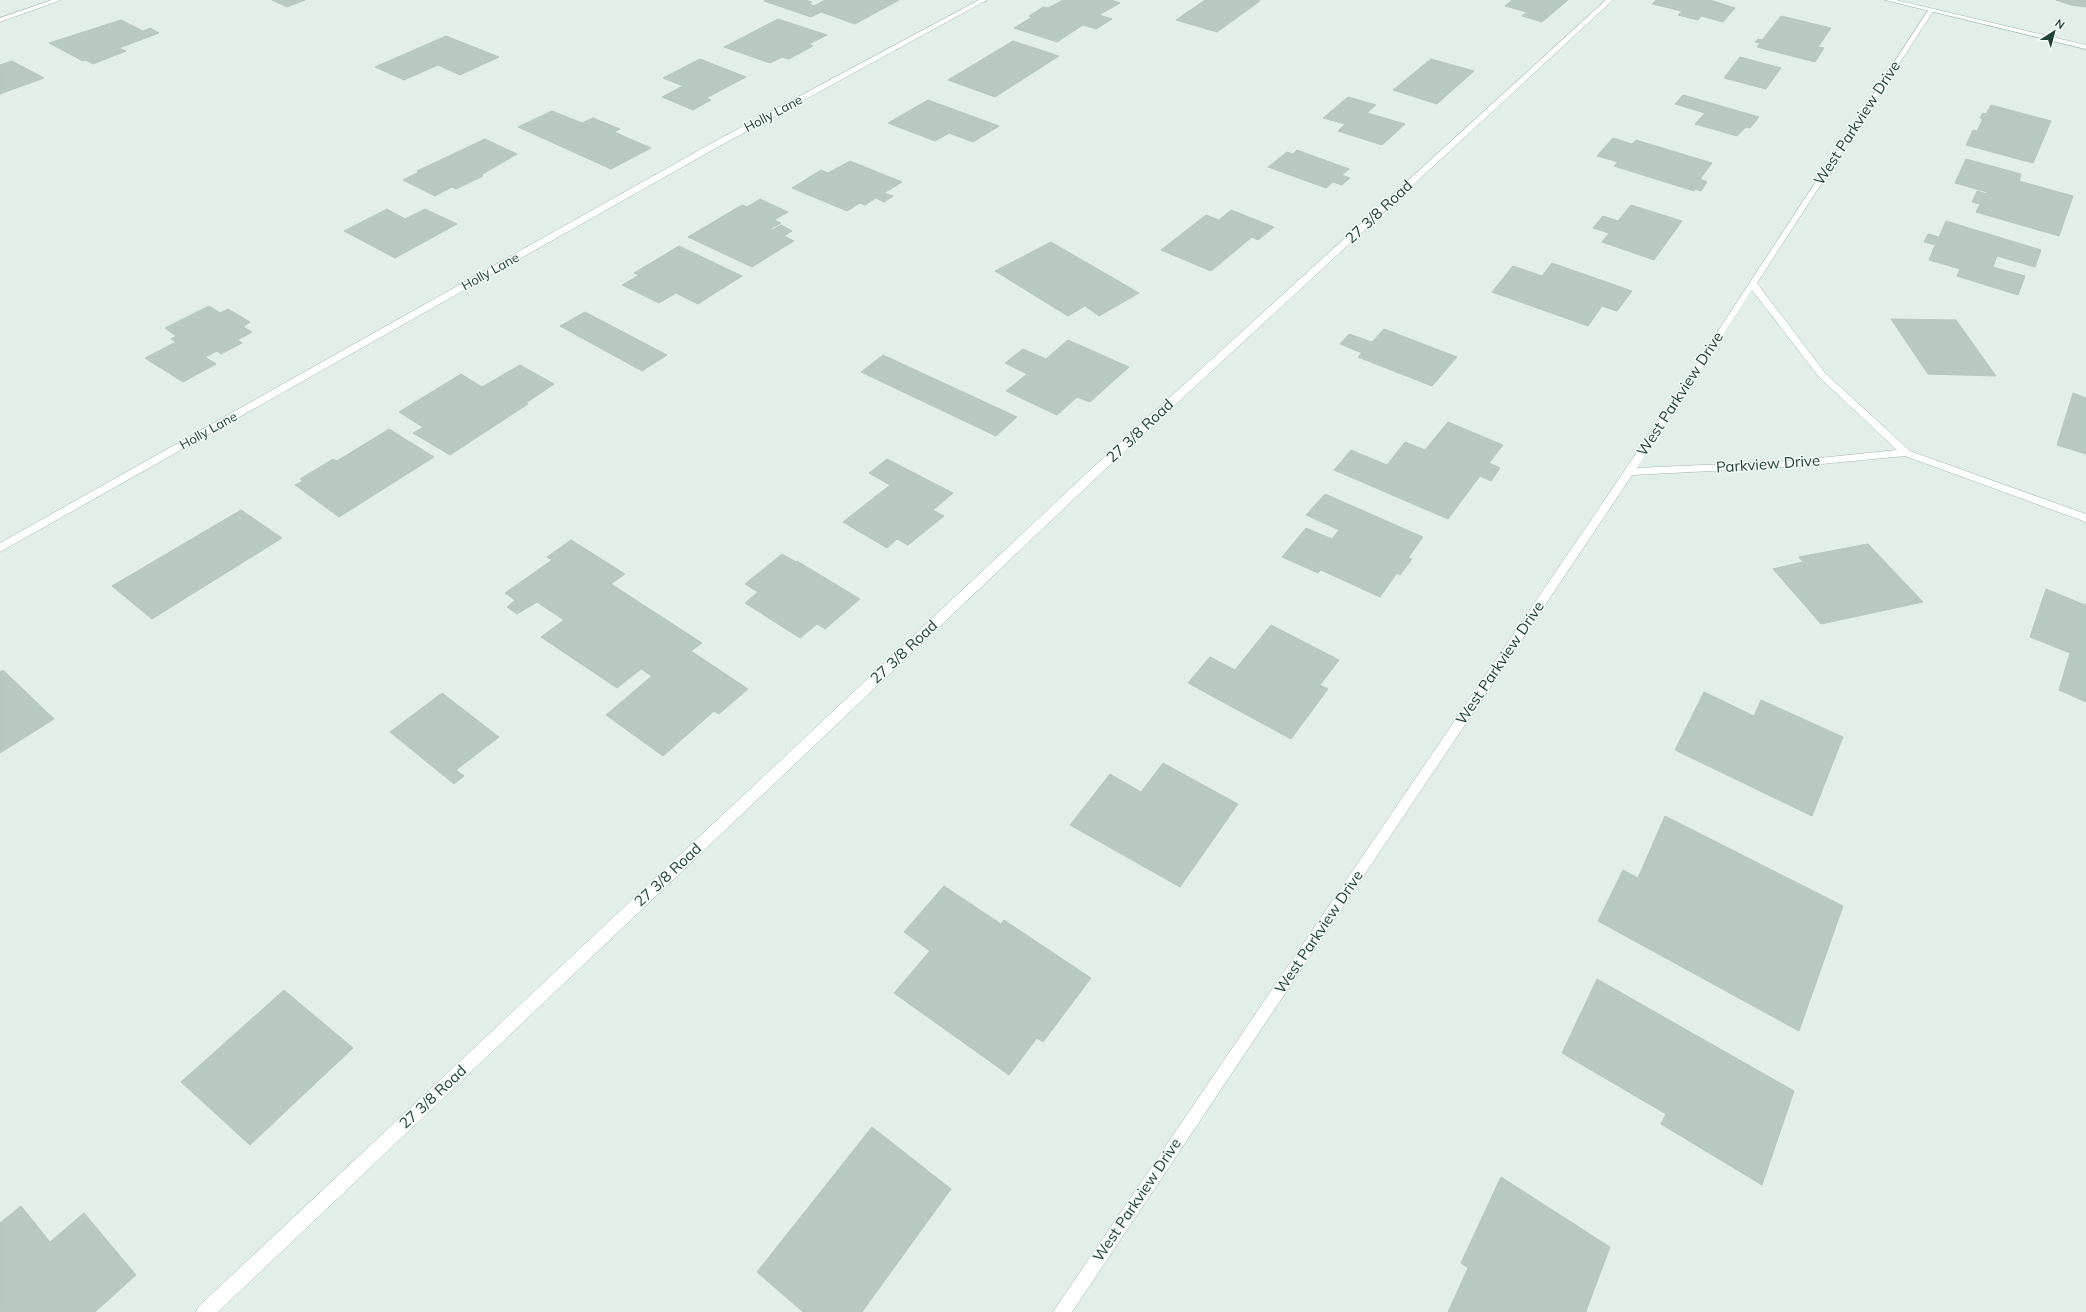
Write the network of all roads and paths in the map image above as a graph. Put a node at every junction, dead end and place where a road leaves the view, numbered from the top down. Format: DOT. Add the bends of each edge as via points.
graph roads {
  1 [pos="58,0"];
  2 [pos="984,0"];
  3 [pos="1610,0"];
  4 [pos="1888,0"];
  5 [pos="1931,10"];
  6 [pos="0,20"];
  7 [pos="2086,47"];
  8 [pos="1752,283"];
  9 [pos="1906,453"];
  10 [pos="1630,472"];
  11 [pos="2086,518"];
  12 [pos="0,548"];
  13 [pos="205,1312"];
  14 [pos="1062,1312"];
  1 -- 6 [label="street"];
  2 -- 12 [label="street, Holly Lane" via="713,146"];
  3 -- 13 [label="street, 27 3/8 Road" via="1092,475"];
  4 -- 5 [label="street"];
  5 -- 7 [label="street"];
  5 -- 8 [label="street, West Parkview Drive"];
  8 -- 9 [label="street, Parkview Drive" via="1822,375"];
  8 -- 10 [label="street, West Parkview Drive"];
  9 -- 10 [label="street, Parkview Drive" via="1790,464"];
  9 -- 11 [label="street, Parkview Drive"];
  10 -- 14 [label="street, West Parkview Drive"];
}
